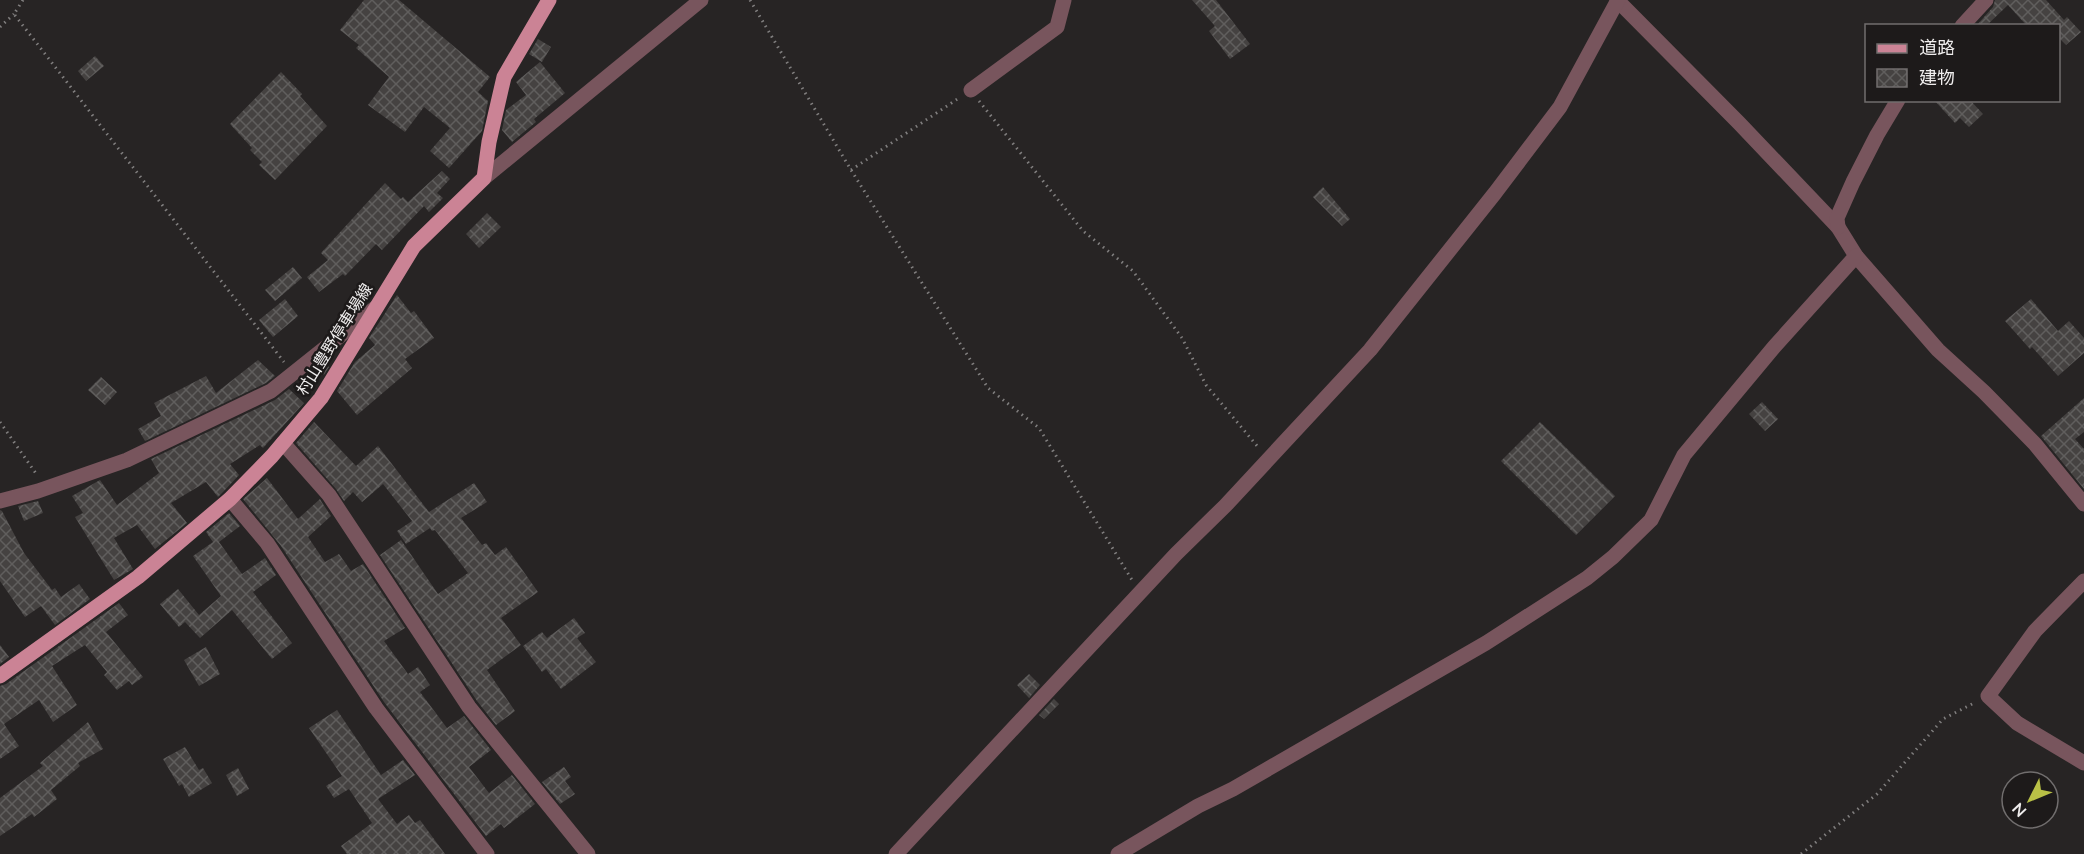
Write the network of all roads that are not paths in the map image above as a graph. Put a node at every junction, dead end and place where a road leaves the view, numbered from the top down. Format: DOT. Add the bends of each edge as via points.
graph roads {
  1 [pos="549,0"];
  2 [pos="700,0"];
  3 [pos="1064,0"];
  4 [pos="1617,0"];
  5 [pos="1986,0"];
  6 [pos="1964,24"];
  7 [pos="971,90"];
  8 [pos="1897,102"];
  9 [pos="484,178"];
  10 [pos="1838,227"];
  11 [pos="1856,256"];
  12 [pos="375,308"];
  13 [pos="283,443"];
  14 [pos="230,499"];
  15 [pos="0,501"];
  16 [pos="2084,504"];
  17 [pos="2084,581"];
  18 [pos="0,676"];
  19 [pos="2084,763"];
  20 [pos="487,854"];
  21 [pos="588,854"];
  22 [pos="896,854"];
  23 [pos="1118,854"];
  1 -- 9 [label="main road" via="504,77"];
  2 -- 9 [label="street"];
  3 -- 7 [label="street" via="1057,27"];
  4 -- 10 [label="street"];
  4 -- 22 [label="street" via="1560,107 1370,350"];
  5 -- 6 [label="street"];
  8 -- 10 [label="street" via="1853,182 1837,218"];
  9 -- 12 [label="main road, 村山豊野停車場線" via="414,246"];
  10 -- 11 [label="street"];
  11 -- 16 [label="street" via="1938,350 2035,444"];
  11 -- 23 [label="street" via="1684,455 1651,520 1613,557 1486,643"];
  12 -- 13 [label="main road, 村山豊野停車場線" via="321,398"];
  12 -- 15 [label="street" via="271,391 127,460"];
  13 -- 14 [label="main road, 村山豊野停車場線"];
  13 -- 21 [label="street" via="329,495 469,707"];
  14 -- 18 [label="main road, 村山豊野停車場線" via="138,577"];
  14 -- 20 [label="street" via="279,560 376,708"];
  17 -- 19 [label="street" via="2034,631 1988,696 2017,723"];
}
